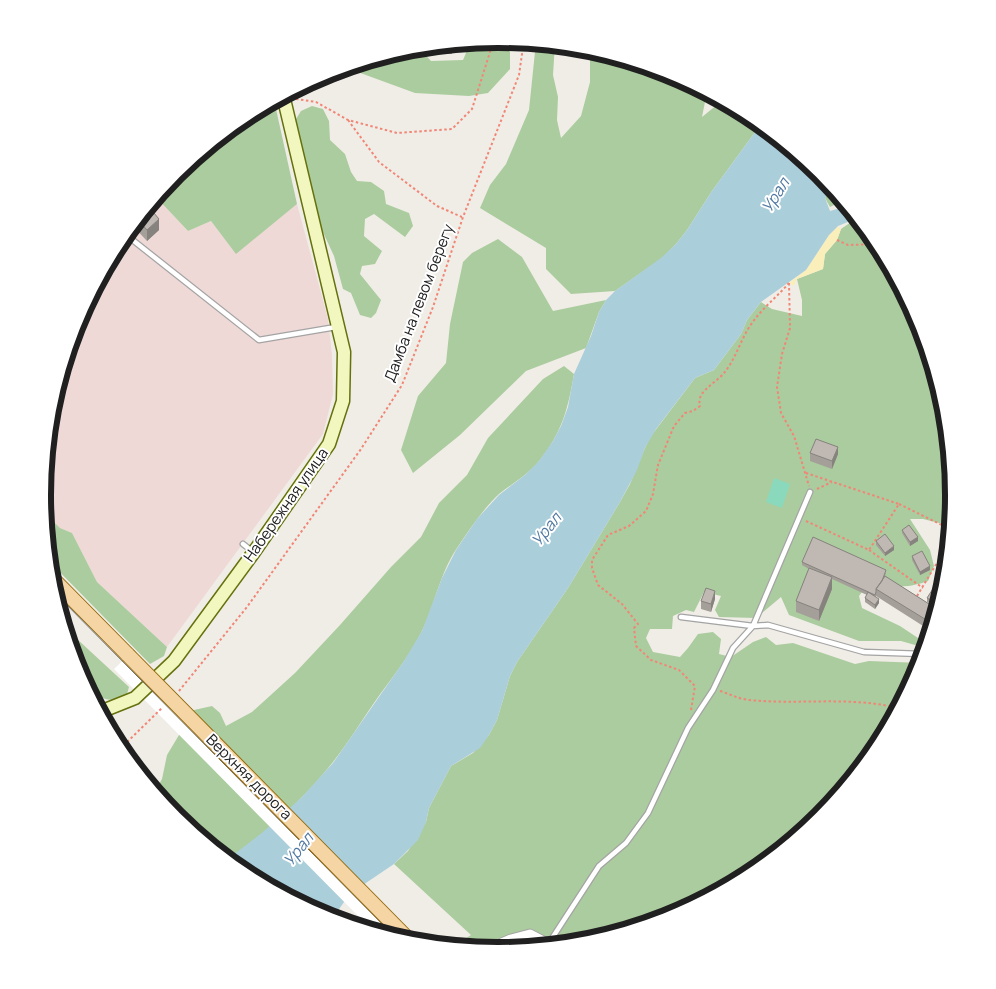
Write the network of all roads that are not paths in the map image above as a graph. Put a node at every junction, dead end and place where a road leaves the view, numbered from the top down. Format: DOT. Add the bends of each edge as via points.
graph roads {
  1 [pos="284,102"];
  2 [pos="131,239"];
  3 [pos="338,326"];
  4 [pos="810,492"];
  5 [pos="243,544"];
  6 [pos="254,552"];
  7 [pos="61,587"];
  8 [pos="681,617"];
  9 [pos="753,626"];
  10 [pos="915,654"];
  11 [pos="106,709"];
  12 [pos="401,930"];
  13 [pos="554,938"];
  14 [pos="541,940"];
  15 [pos="505,942"];
  1 -- 3 [label="main road, Набережная улица"];
  2 -- 3 [label="lane" via="259,340"];
  3 -- 6 [label="main road, Набережная улица" via="344,352 343,401 329,444"];
  4 -- 9 [label="lane"];
  5 -- 6 [label="lane"];
  6 -- 11 [label="main road, Набережная улица" via="174,661 135,698"];
  7 -- 12 [label="main road, Верхняя дорога, bridge"];
  8 -- 9 [label="lane"];
  9 -- 10 [label="lane" via="768,625 864,652"];
  9 -- 13 [label="lane" via="733,648 713,690 688,728 648,813 626,843 599,866"];
  14 -- 15 [label="street" via="530,934"];
}
